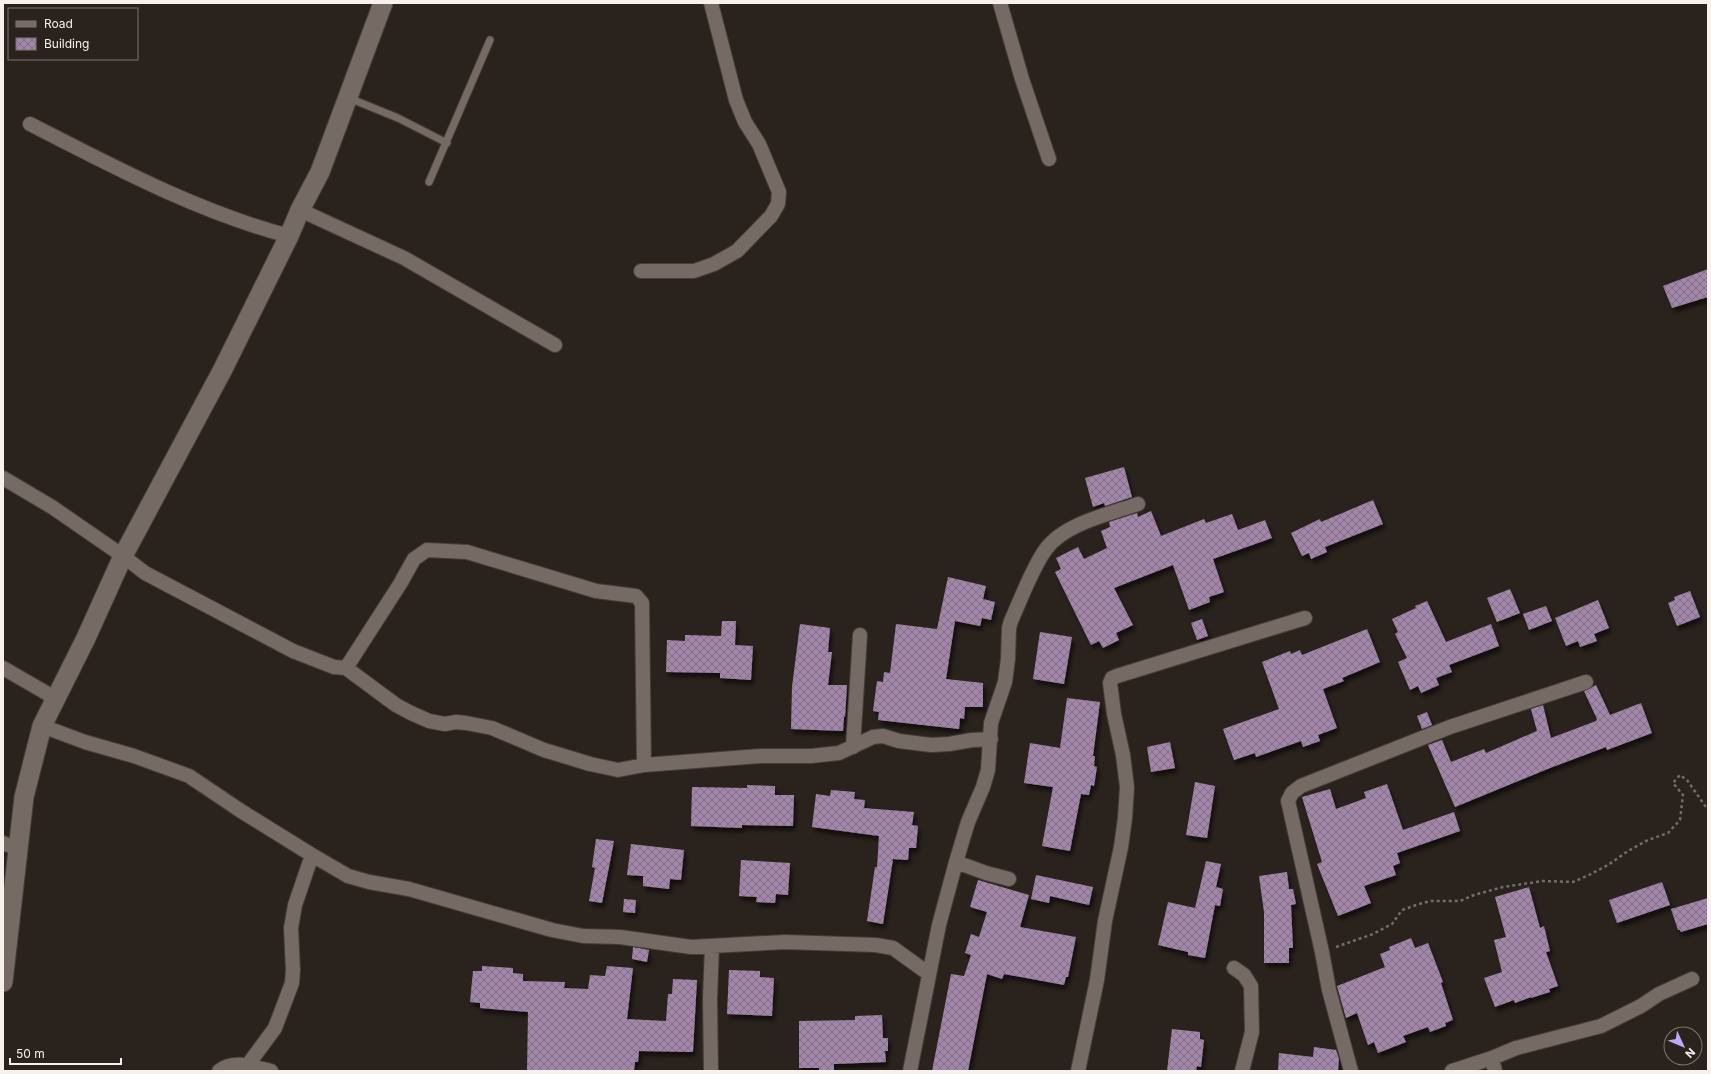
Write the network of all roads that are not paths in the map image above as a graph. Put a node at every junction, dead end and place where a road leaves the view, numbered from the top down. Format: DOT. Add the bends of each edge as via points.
graph roads {
  1 [pos="383,3"];
  2 [pos="711,3"];
  3 [pos="1000,3"];
  4 [pos="490,40"];
  5 [pos="349,98"];
  6 [pos="30,124"];
  7 [pos="447,142"];
  8 [pos="1049,159"];
  9 [pos="429,182"];
  10 [pos="300,210"];
  11 [pos="289,236"];
  12 [pos="641,271"];
  13 [pos="555,345"];
  14 [pos="3,478"];
  15 [pos="1138,504"];
  16 [pos="123,556"];
  17 [pos="1305,618"];
  18 [pos="860,635"];
  19 [pos="3,668"];
  20 [pos="346,668"];
  21 [pos="1586,682"];
  22 [pos="55,698"];
  23 [pos="42,726"];
  24 [pos="991,739"];
  25 [pos="853,747"];
  26 [pos="644,765"];
  27 [pos="10,846"];
  28 [pos="312,855"];
  29 [pos="956,862"];
  30 [pos="1009,879"];
  31 [pos="712,946"];
  32 [pos="1234,968"];
  33 [pos="929,974"];
  34 [pos="1692,979"];
  35 [pos="3,982"];
  36 [pos="1494,1065"];
  37 [pos="247,1066"];
  38 [pos="219,1071"];
  39 [pos="270,1071"];
  40 [pos="711,1071"];
  41 [pos="910,1071"];
  42 [pos="1078,1071"];
  43 [pos="1242,1071"];
  44 [pos="1352,1071"];
  45 [pos="1452,1071"];
  1 -- 5 [label="street"];
  2 -- 12 [label="street" via="736,100 780,192 778,204 771,216 737,251 714,264 694,271"];
  3 -- 8 [label="street"];
  4 -- 7 [label="lane"];
  5 -- 7 [label="lane"];
  5 -- 10 [label="street" via="320,172"];
  6 -- 11 [label="street" via="108,164 196,204"];
  7 -- 9 [label="lane"];
  10 -- 11 [label="street"];
  10 -- 13 [label="street" via="404,258"];
  11 -- 16 [label="street"];
  14 -- 16 [label="street" via="52,507"];
  15 -- 24 [label="street" via="1077,526 1058,537 1046,549 1009,628 1005,682 991,723"];
  16 -- 20 [label="street" via="145,573 293,651"];
  16 -- 22 [label="street" via="86,638"];
  17 -- 42 [label="street" via="1112,678 1110,683 1114,714 1127,787 1125,818 1104,921 1097,980"];
  18 -- 25 [label="street"];
  19 -- 22 [label="street"];
  20 -- 26 [label="street" via="396,705 429,721 445,724 479,724 544,750 618,770"];
  20 -- 26 [label="street" via="414,559 427,550 467,552 596,591 636,596 642,603"];
  21 -- 44 [label="street" via="1450,728 1301,786 1292,793 1288,801 1336,1016"];
  22 -- 23 [label="street"];
  23 -- 27 [label="street"];
  23 -- 28 [label="street" via="189,776"];
  24 -- 25 [label="street" via="932,745 899,741 883,736 873,737"];
  24 -- 29 [label="street" via="983,787 968,822"];
  25 -- 26 [label="street" via="840,753 811,756 760,756"];
  27 -- 35 [label="street"];
  28 -- 31 [label="street" via="348,876 410,889 552,930 583,936 620,937 691,947"];
  28 -- 37 [label="street" via="295,905 291,928 292,983 275,1028"];
  29 -- 30 [label="street"];
  29 -- 33 [label="street"];
  31 -- 33 [label="street" via="785,942 876,945 893,948"];
  31 -- 40 [label="street"];
  32 -- 43 [label="street" via="1244,975 1251,986 1252,1032"];
  33 -- 41 [label="street"];
  34 -- 36 [label="street" via="1601,1026 1516,1048"];
  36 -- 45 [label="street"];
  37 -- 38 [label="street" via="228,1065"];
  37 -- 39 [label="street"];
}
